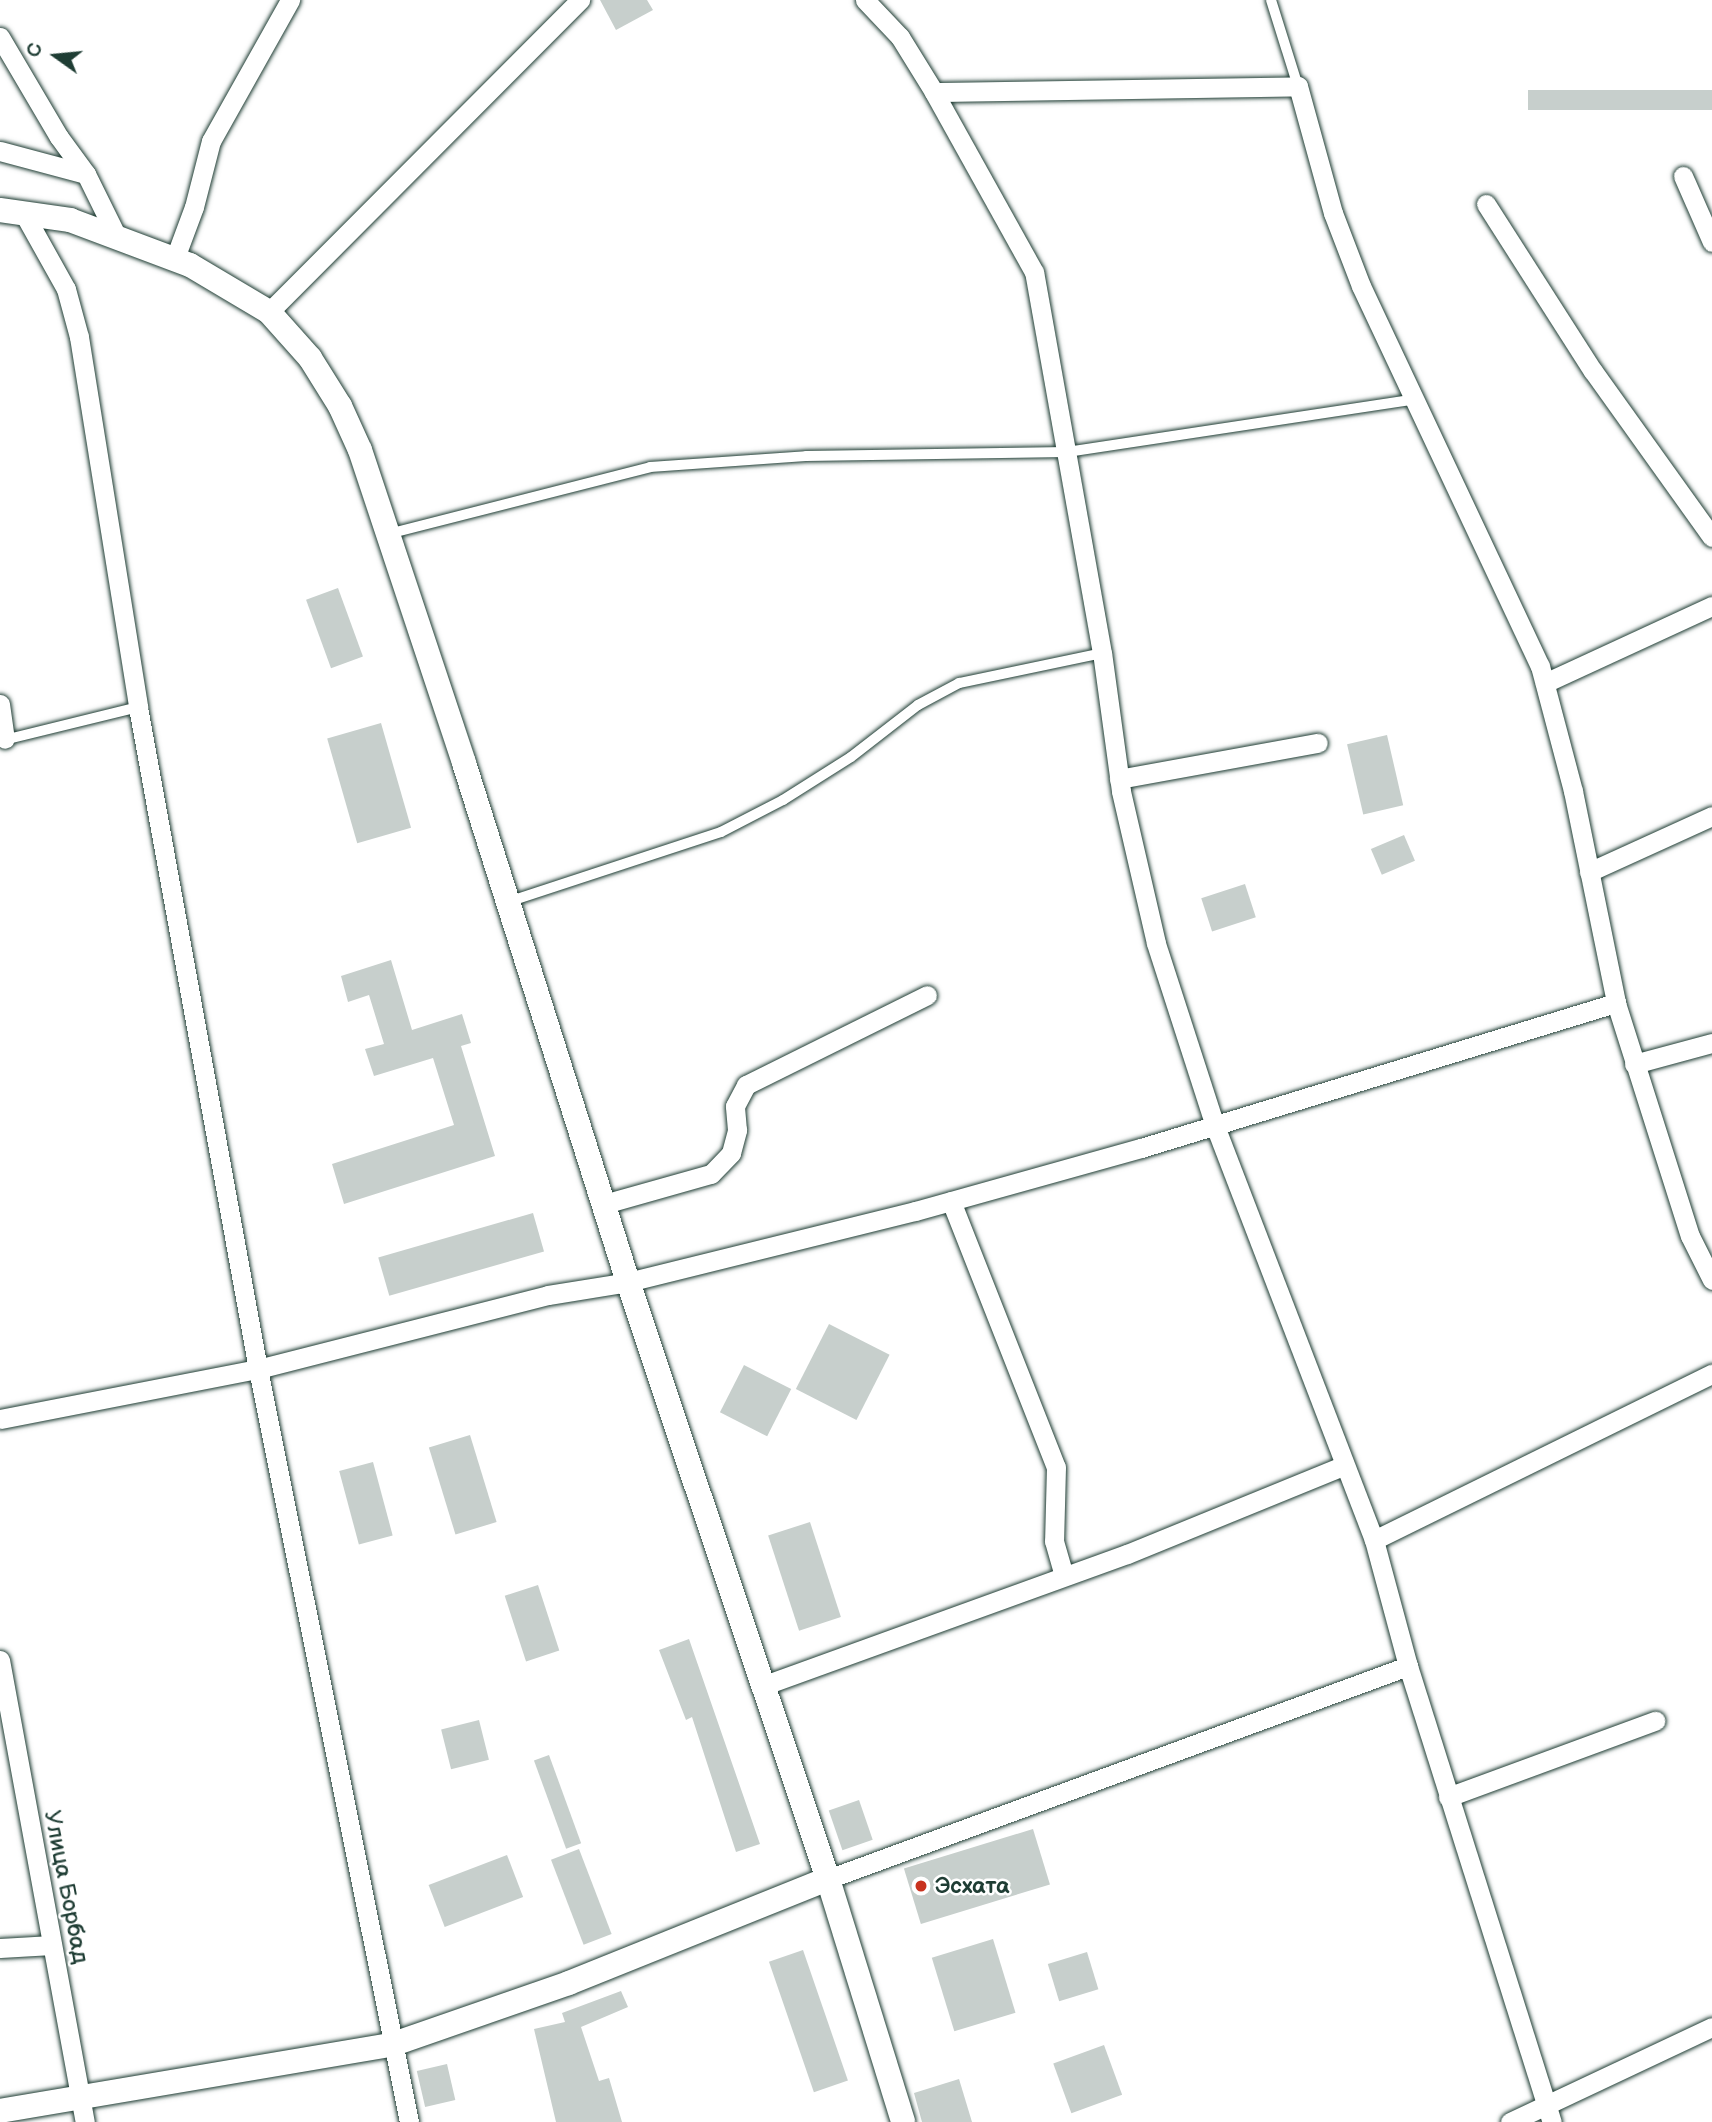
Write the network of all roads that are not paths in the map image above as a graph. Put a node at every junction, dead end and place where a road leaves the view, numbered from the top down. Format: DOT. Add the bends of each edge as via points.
graph roads {
  1 [pos="290,0"];
  2 [pos="580,0"];
  3 [pos="865,0"];
  4 [pos="1271,0"];
  5 [pos="0,37"];
  6 [pos="1298,86"];
  7 [pos="934,92"];
  8 [pos="0,151"];
  9 [pos="86,174"];
  10 [pos="1684,176"];
  11 [pos="1486,204"];
  12 [pos="1705,206"];
  13 [pos="11,211"];
  14 [pos="117,237"];
  15 [pos="1712,242"];
  16 [pos="175,258"];
  17 [pos="269,312"];
  18 [pos="1417,399"];
  19 [pos="1067,452"];
  20 [pos="388,534"];
  21 [pos="1712,537"];
  22 [pos="1712,606"];
  23 [pos="1102,653"];
  24 [pos="1545,683"];
  25 [pos="0,704"];
  26 [pos="138,707"];
  27 [pos="3,740"];
  28 [pos="1318,743"];
  29 [pos="1119,779"];
  30 [pos="1712,816"];
  31 [pos="1589,872"];
  32 [pos="508,902"];
  33 [pos="927,995"];
  34 [pos="1616,1003"];
  35 [pos="1712,1043"];
  36 [pos="1634,1064"];
  37 [pos="1214,1123"];
  38 [pos="951,1201"];
  39 [pos="604,1204"];
  40 [pos="1712,1280"];
  41 [pos="628,1282"];
  42 [pos="258,1369"];
  43 [pos="1712,1374"];
  44 [pos="0,1419"];
  45 [pos="1345,1465"];
  46 [pos="1374,1541"];
  47 [pos="1064,1576"];
  48 [pos="0,1660"];
  49 [pos="1408,1665"];
  50 [pos="762,1686"];
  51 [pos="1655,1721"];
  52 [pos="1448,1797"];
  53 [pos="828,1879"];
  54 [pos="52,1945"];
  55 [pos="0,1948"];
  56 [pos="1712,2027"];
  57 [pos="391,2045"];
  58 [pos="81,2098"];
  59 [pos="0,2111"];
  60 [pos="1549,2115"];
  61 [pos="85,2122"];
  62 [pos="409,2122"];
  63 [pos="903,2122"];
  64 [pos="1510,2122"];
  1 -- 16 [label="street" via="211,141"];
  2 -- 17 [label="street"];
  3 -- 7 [label="street" via="900,37"];
  4 -- 6 [label="lane"];
  5 -- 9 [label="street"];
  6 -- 7 [label="street"];
  6 -- 18 [label="street" via="1333,213 1361,286"];
  7 -- 19 [label="street" via="1034,272"];
  8 -- 9 [label="street"];
  9 -- 14 [label="street"];
  10 -- 12 [label="street"];
  11 -- 21 [label="street" via="1593,371"];
  12 -- 15 [label="street"];
  13 -- 14 [label="street" via="70,220"];
  13 -- 26 [label="street" via="66,289 79,337"];
  14 -- 16 [label="street"];
  16 -- 17 [label="street"];
  17 -- 20 [label="street" via="310,358 340,406"];
  18 -- 19 [label="lane"];
  18 -- 24 [label="street"];
  19 -- 20 [label="lane" via="806,456 650,467"];
  19 -- 23 [label="street"];
  20 -- 32 [label="street"];
  22 -- 24 [label="street"];
  23 -- 29 [label="street"];
  23 -- 32 [label="lane" via="959,683 918,705 851,757 783,800 721,832"];
  24 -- 31 [label="street"];
  25 -- 27 [label="street"];
  26 -- 27 [label="lane"];
  26 -- 42 [label="street"];
  28 -- 29 [label="street"];
  29 -- 37 [label="street" via="1156,943"];
  30 -- 31 [label="street"];
  31 -- 34 [label="street"];
  32 -- 39 [label="street"];
  33 -- 39 [label="street" via="746,1085 735,1106 737,1130 731,1153 711,1174"];
  34 -- 36 [label="street"];
  34 -- 37 [label="street"];
  35 -- 36 [label="street"];
  36 -- 40 [label="street" via="1690,1236"];
  37 -- 38 [label="street"];
  37 -- 45 [label="street"];
  38 -- 41 [label="street"];
  38 -- 47 [label="street" via="1056,1467 1055,1541"];
  39 -- 41 [label="street"];
  41 -- 42 [label="street" via="548,1295"];
  41 -- 50 [label="street"];
  42 -- 44 [label="street"];
  42 -- 57 [label="street"];
  43 -- 46 [label="street"];
  45 -- 46 [label="street"];
  45 -- 47 [label="street"];
  46 -- 49 [label="street"];
  47 -- 50 [label="street"];
  48 -- 54 [label="street, Улица Борбад"];
  49 -- 52 [label="street"];
  49 -- 53 [label="street"];
  50 -- 53 [label="street"];
  51 -- 52 [label="street"];
  52 -- 60 [label="street"];
  53 -- 57 [label="street" via="569,1983"];
  53 -- 63 [label="street"];
  54 -- 55 [label="street"];
  54 -- 58 [label="street, Улица Борбад"];
  56 -- 60 [label="street"];
  57 -- 58 [label="street"];
  57 -- 62 [label="street"];
  58 -- 59 [label="street"];
  58 -- 61 [label="street, Улица Борбад"];
  60 -- 64 [label="street"];
}
